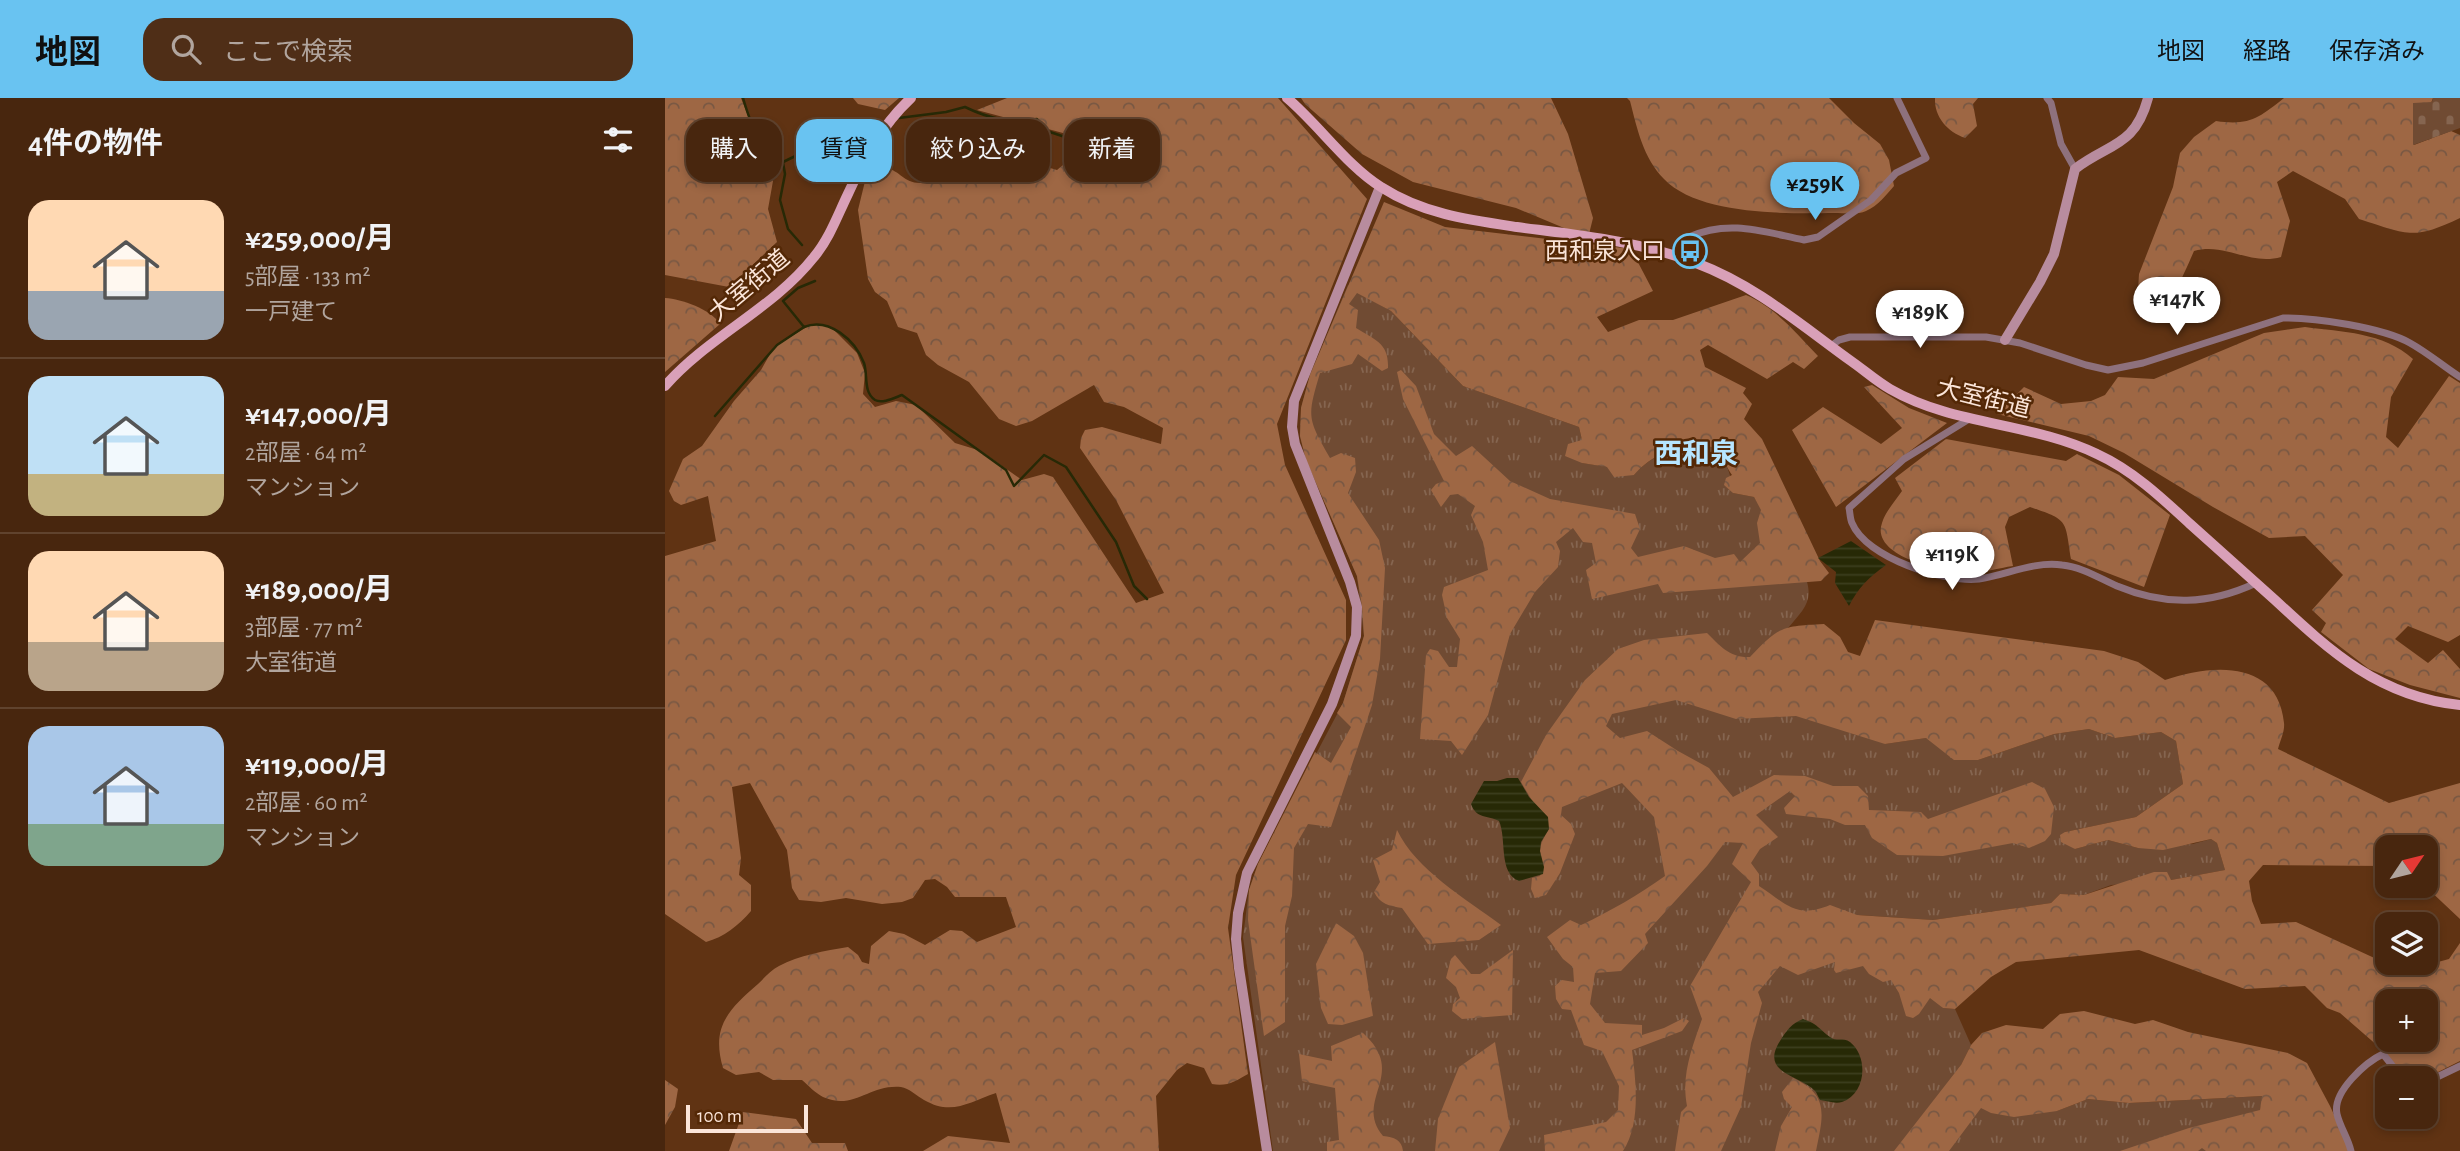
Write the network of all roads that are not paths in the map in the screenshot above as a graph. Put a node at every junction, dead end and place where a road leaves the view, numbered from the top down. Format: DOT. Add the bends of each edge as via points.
graph roads {
  1 [pos="911,98"];
  2 [pos="1287,98"];
  3 [pos="1897,98"];
  4 [pos="2047,98"];
  5 [pos="2148,98"];
  6 [pos="2075,169"];
  7 [pos="1380,187"];
  8 [pos="1678,256"];
  9 [pos="2005,340"];
  10 [pos="1831,346"];
  11 [pos="2460,377"];
  12 [pos="665,386"];
  13 [pos="1969,419"];
  14 [pos="2256,583"];
  15 [pos="2460,705"];
  16 [pos="2393,1066"];
  17 [pos="2460,1066"];
  18 [pos="2438,1077"];
  19 [pos="1267,1151"];
  20 [pos="2351,1151"];
  1 -- 12 [label="main road, 大室街道" via="891,116 871,148 827,241 814,257 782,291"];
  2 -- 7 [label="main road, 大室街道"];
  3 -- 8 [label="street" via="1926,158 1896,173 1871,200 1812,239 1736,226 1689,237"];
  4 -- 6 [label="street" via="2061,144"];
  5 -- 6 [label="street" via="2130,135"];
  6 -- 9 [label="street" via="2053,254"];
  7 -- 8 [label="main road, 大室街道" via="1417,206 1454,217 1649,247"];
  7 -- 19 [label="street" via="1294,401 1295,444 1350,582 1357,607 1356,636 1332,704 1258,847 1241,892 1236,939"];
  8 -- 10 [label="main road, 大室街道" via="1755,291"];
  9 -- 10 [label="street" via="1850,337"];
  9 -- 11 [label="street" via="2108,370 2283,318 2301,317 2395,336"];
  10 -- 13 [label="main road, 大室街道" via="1889,388"];
  13 -- 14 [label="main road, 大室街道" via="2049,436 2095,452 2150,488"];
  13 -- 14 [label="street" via="1904,459 1849,508 1852,523 1870,544 1909,566 1953,578 1981,578 2059,564 2119,587 2192,602"];
  14 -- 15 [label="main road, 大室街道" via="2361,673 2417,697"];
  16 -- 20 [label="street" via="2383,1054 2341,1094 2337,1112"];
  17 -- 18 [label="street"];
}
